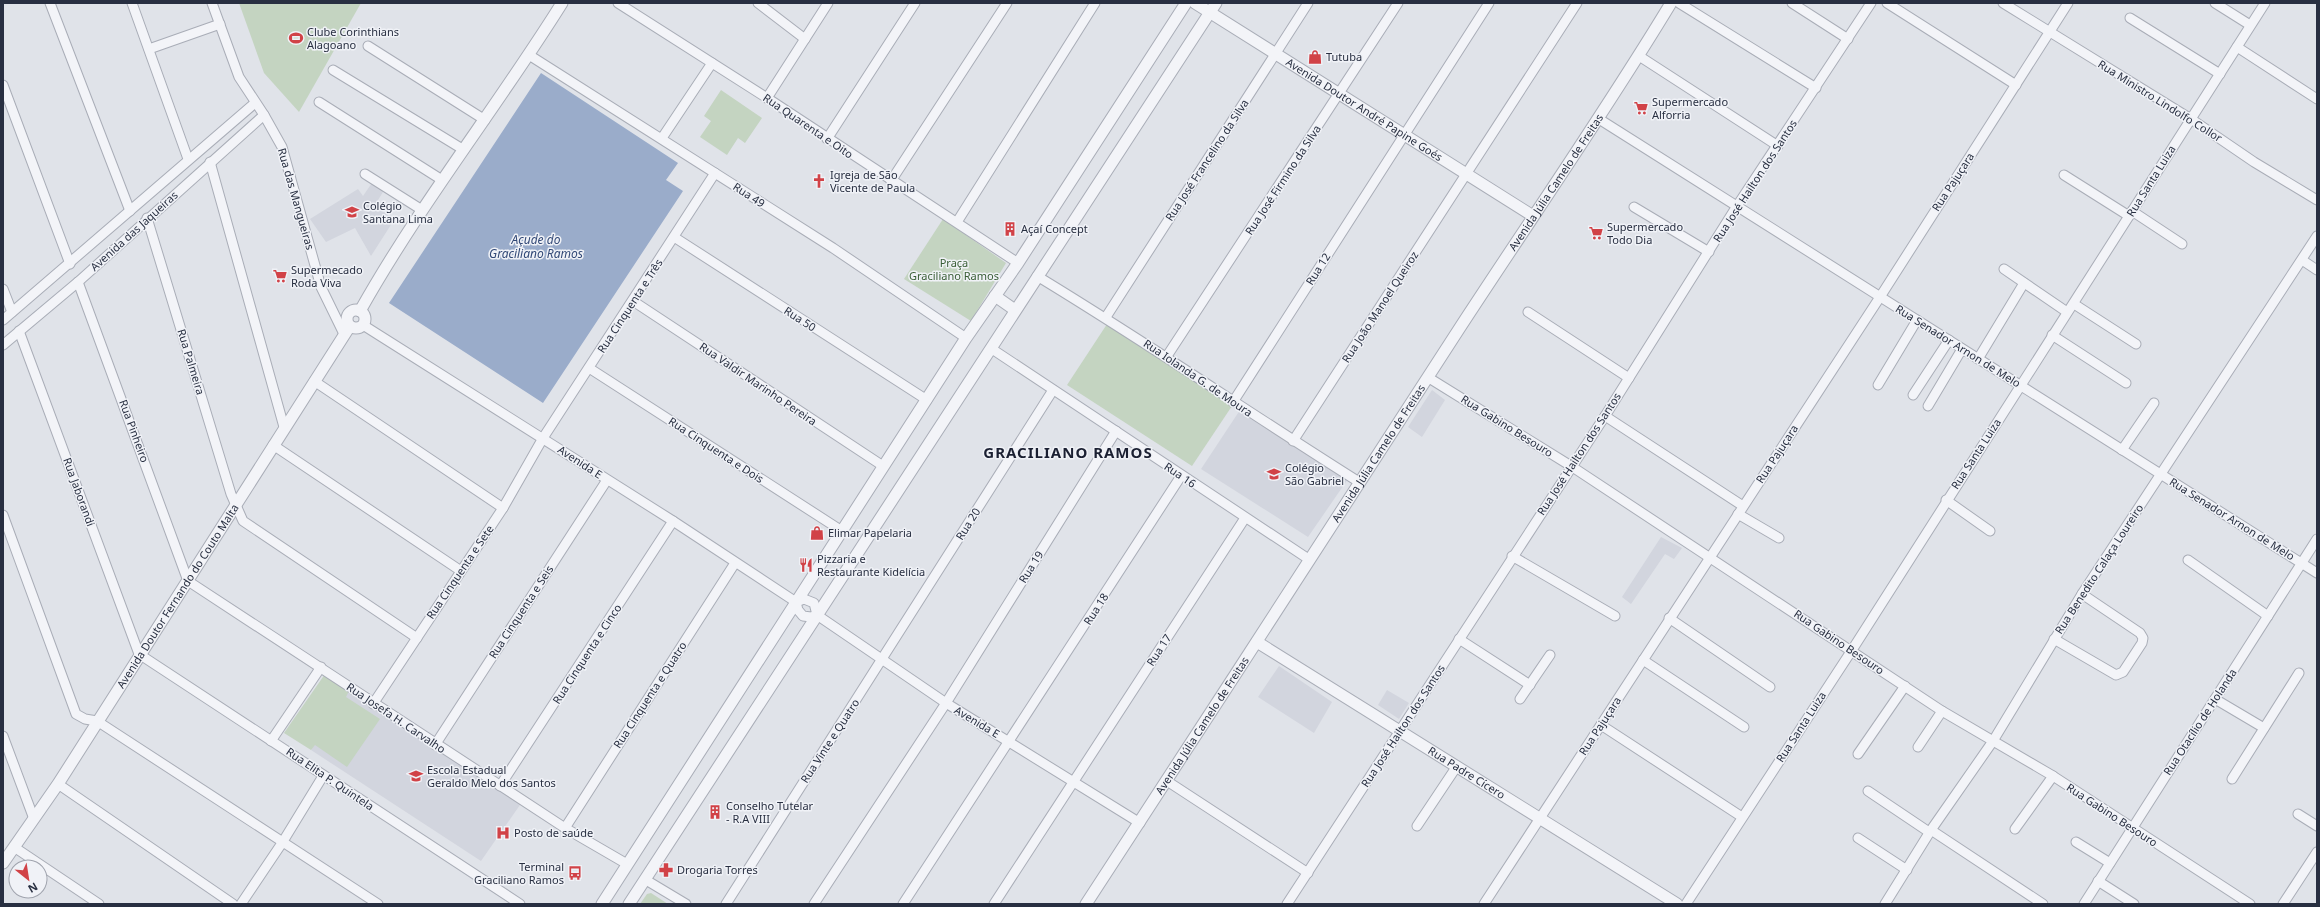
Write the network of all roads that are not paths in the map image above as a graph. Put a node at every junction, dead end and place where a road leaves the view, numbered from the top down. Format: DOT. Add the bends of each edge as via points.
graph roads {
  1 [pos="50,3"];
  2 [pos="132,3"];
  3 [pos="212,3"];
  4 [pos="562,3"];
  5 [pos="618,3"];
  6 [pos="758,3"];
  7 [pos="828,3"];
  8 [pos="915,3"];
  9 [pos="1007,3"];
  10 [pos="1095,3"];
  11 [pos="1186,3"];
  12 [pos="1195,3"];
  13 [pos="1308,3"];
  14 [pos="1398,3"];
  15 [pos="1489,3"];
  16 [pos="1577,3"];
  17 [pos="1671,3"];
  18 [pos="1679,3"];
  19 [pos="1792,3"];
  20 [pos="1871,3"];
  21 [pos="1887,3"];
  22 [pos="2003,3"];
  23 [pos="2068,3"];
  24 [pos="2215,3"];
  25 [pos="2265,3"];
  26 [pos="1213,8"];
  27 [pos="2130,18"];
  28 [pos="220,24"];
  29 [pos="2250,25"];
  30 [pos="2049,33"];
  31 [pos="805,39"];
  32 [pos="1848,39"];
  33 [pos="368,46"];
  34 [pos="2237,47"];
  35 [pos="150,49"];
  36 [pos="530,55"];
  37 [pos="1275,55"];
  38 [pos="1640,56"];
  39 [pos="712,63"];
  40 [pos="333,70"];
  41 [pos="2220,74"];
  42 [pos="3,85"];
  43 [pos="2016,85"];
  44 [pos="1816,88"];
  45 [pos="1339,95"];
  46 [pos="767,98"];
  47 [pos="2317,99"];
  48 [pos="319,102"];
  49 [pos="255,103"];
  50 [pos="264,115"];
  51 [pos="1598,119"];
  52 [pos="2191,119"];
  53 [pos="485,120"];
  54 [pos="1403,135"];
  55 [pos="662,138"];
  56 [pos="827,139"];
  57 [pos="1778,146"];
  58 [pos="464,150"];
  59 [pos="188,159"];
  60 [pos="210,162"];
  61 [pos="716,173"];
  62 [pos="1466,173"];
  63 [pos="365,174"];
  64 [pos="2064,175"];
  65 [pos="442,180"];
  66 [pos="891,181"];
  67 [pos="2317,200"];
  68 [pos="1737,206"];
  69 [pos="1634,207"];
  70 [pos="422,210"];
  71 [pos="130,211"];
  72 [pos="2131,214"];
  73 [pos="1533,216"];
  74 [pos="147,218"];
  75 [pos="957,222"];
  76 [pos="2317,236"];
  77 [pos="674,237"];
  78 [pos="2182,244"];
  79 [pos="1709,252"];
  80 [pos="2302,260"];
  81 [pos="1018,263"];
  82 [pos="70,264"];
  83 [pos="2004,269"];
  84 [pos="2317,270"];
  85 [pos="1037,276"];
  86 [pos="78,282"];
  87 [pos="2024,283"];
  88 [pos="3,289"];
  89 [pos="995,296"];
  90 [pos="1880,297"];
  91 [pos="633,301"];
  92 [pos="2074,304"];
  93 [pos="1015,310"];
  94 [pos="360,311"];
  95 [pos="12,312"];
  96 [pos="1528,312"];
  97 [pos="2067,312"];
  98 [pos="1106,317"];
  99 [pos="3,320"];
  100 [pos="1917,320"];
  101 [pos="363,325"];
  102 [pos="347,330"];
  103 [pos="19,331"];
  104 [pos="2052,335"];
  105 [pos="966,338"];
  106 [pos="1949,340"];
  107 [pos="2136,344"];
  108 [pos="3,345"];
  109 [pos="992,349"];
  110 [pos="1962,349"];
  111 [pos="1167,356"];
  112 [pos="1978,359"];
  113 [pos="589,368"];
  114 [pos="1429,378"];
  115 [pos="1629,378"];
  116 [pos="314,380"];
  117 [pos="2126,383"];
  118 [pos="1878,385"];
  119 [pos="2020,386"];
  120 [pos="1053,390"];
  121 [pos="1913,396"];
  122 [pos="927,400"];
  123 [pos="1233,402"];
  124 [pos="2154,403"];
  125 [pos="1928,406"];
  126 [pos="1605,416"];
  127 [pos="284,426"];
  128 [pos="1116,431"];
  129 [pos="543,438"];
  130 [pos="1293,441"];
  131 [pos="273,445"];
  132 [pos="2122,450"];
  133 [pos="883,466"];
  134 [pos="1571,466"];
  135 [pos="2160,474"];
  136 [pos="1181,476"];
  137 [pos="607,480"];
  138 [pos="1359,482"];
  139 [pos="1946,500"];
  140 [pos="236,506"];
  141 [pos="503,508"];
  142 [pos="1740,510"];
  143 [pos="3,515"];
  144 [pos="1245,518"];
  145 [pos="673,521"];
  146 [pos="1990,531"];
  147 [pos="842,532"];
  148 [pos="1779,538"];
  149 [pos="2317,540"];
  150 [pos="1512,556"];
  151 [pos="1709,558"];
  152 [pos="1310,560"];
  153 [pos="2188,560"];
  154 [pos="735,563"];
  155 [pos="2302,563"];
  156 [pos="461,572"];
  157 [pos="2317,573"];
  158 [pos="188,581"];
  159 [pos="2082,594"];
  160 [pos="796,602"];
  161 [pos="817,615"];
  162 [pos="1615,616"];
  163 [pos="2268,616"];
  164 [pos="1669,618"];
  165 [pos="416,638"];
  166 [pos="2054,638"];
  167 [pos="1459,639"];
  168 [pos="1257,642"];
  169 [pos="1852,650"];
  170 [pos="139,654"];
  171 [pos="1550,655"];
  172 [pos="883,659"];
  173 [pos="1643,660"];
  174 [pos="320,667"];
  175 [pos="2299,673"];
  176 [pos="1530,685"];
  177 [pos="1905,686"];
  178 [pos="1770,687"];
  179 [pos="1520,699"];
  180 [pos="2215,699"];
  181 [pos="946,703"];
  182 [pos="373,704"];
  183 [pos="1942,711"];
  184 [pos="97,720"];
  185 [pos="1601,725"];
  186 [pos="1744,727"];
  187 [pos="2264,728"];
  188 [pos="1401,730"];
  189 [pos="3,736"];
  190 [pos="271,740"];
  191 [pos="1993,741"];
  192 [pos="1010,742"];
  193 [pos="436,744"];
  194 [pos="1918,747"];
  195 [pos="1858,754"];
  196 [pos="1458,766"];
  197 [pos="324,776"];
  198 [pos="2052,776"];
  199 [pos="2232,779"];
  200 [pos="1167,781"];
  201 [pos="1073,783"];
  202 [pos="58,784"];
  203 [pos="500,786"];
  204 [pos="1868,790"];
  205 [pos="2298,814"];
  206 [pos="1742,817"];
  207 [pos="34,819"];
  208 [pos="1540,820"];
  209 [pos="1140,823"];
  210 [pos="1417,826"];
  211 [pos="2317,826"];
  212 [pos="565,828"];
  213 [pos="2132,828"];
  214 [pos="2015,829"];
  215 [pos="1930,831"];
  216 [pos="1858,838"];
  217 [pos="2076,842"];
  218 [pos="282,844"];
  219 [pos="14,847"];
  220 [pos="2317,852"];
  221 [pos="2110,863"];
  222 [pos="3,864"];
  223 [pos="627,864"];
  224 [pos="1907,870"];
  225 [pos="1308,873"];
  226 [pos="646,880"];
  227 [pos="2098,881"];
  228 [pos="1288,902"];
  229 [pos="1087,903"];
  230 [pos="99,904"];
  231 [pos="233,904"];
  232 [pos="241,904"];
  233 [pos="378,904"];
  234 [pos="520,904"];
  235 [pos="602,904"];
  236 [pos="629,904"];
  237 [pos="686,904"];
  238 [pos="726,904"];
  239 [pos="814,904"];
  240 [pos="903,904"];
  241 [pos="994,904"];
  242 [pos="1298,904"];
  243 [pos="1484,904"];
  244 [pos="1676,904"];
  245 [pos="1686,904"];
  246 [pos="1885,904"];
  247 [pos="2043,904"];
  248 [pos="2084,904"];
  249 [pos="2134,904"];
  250 [pos="2250,904"];
  251 [pos="2283,904"];
  1 -- 71 [label="street"];
  2 -- 35 [label="street"];
  3 -- 28 [label="street, Rua das Mangueiras"];
  4 -- 36 [label="street, Avenida Doutor Fernando do Couto Malta"];
  5 -- 39 [label="street, Rua Quarenta e Oito"];
  6 -- 31 [label="street"];
  7 -- 31 [label="street"];
  8 -- 56 [label="street"];
  9 -- 66 [label="street"];
  10 -- 75 [label="street"];
  11 -- 81 [label="street"];
  12 -- 26 [label="street, Avenida Doutor André Papine Goés"];
  13 -- 37 [label="street, Rua José Francelino da Silva"];
  14 -- 45 [label="street, Rua José Firmino da Silva"];
  15 -- 54 [label="street, Rua 12"];
  16 -- 62 [label="street, Rua João Manoel Queiroz"];
  17 -- 38 [label="street, Avenida Júlia Camelo de Freitas"];
  18 -- 44 [label="street"];
  19 -- 32 [label="street"];
  20 -- 32 [label="street, Rua José Hailton dos Santos"];
  21 -- 43 [label="street"];
  22 -- 30 [label="street, Rua Ministro Lindolfo Collor"];
  23 -- 30 [label="street, Rua Pajuçara"];
  24 -- 29 [label="street"];
  25 -- 29 [label="street, Rua Santa Luiza"];
  26 -- 37 [label="street, Avenida Doutor André Papine Goés"];
  26 -- 85 [label="street"];
  27 -- 41 [label="street"];
  28 -- 35 [label="street"];
  28 -- 49 [label="street, Rua das Mangueiras" via="239,77"];
  29 -- 34 [label="street, Rua Santa Luiza"];
  30 -- 43 [label="street, Rua Pajuçara"];
  30 -- 52 [label="street, Rua Ministro Lindolfo Collor"];
  31 -- 46 [label="street"];
  32 -- 44 [label="street, Rua José Hailton dos Santos"];
  33 -- 53 [label="street"];
  34 -- 41 [label="street, Rua Santa Luiza"];
  34 -- 47 [label="street"];
  35 -- 59 [label="street"];
  36 -- 53 [label="street, Avenida Doutor Fernando do Couto Malta"];
  36 -- 55 [label="street, Rua 49"];
  37 -- 45 [label="street, Avenida Doutor André Papine Goés"];
  37 -- 98 [label="street, Rua José Francelino da Silva"];
  38 -- 51 [label="street, Avenida Júlia Camelo de Freitas"];
  38 -- 57 [label="street"];
  39 -- 46 [label="street, Rua Quarenta e Oito"];
  39 -- 55 [label="street"];
  40 -- 58 [label="street"];
  41 -- 52 [label="street, Rua Santa Luiza"];
  42 -- 82 [label="street"];
  43 -- 90 [label="street, Rua Pajuçara"];
  44 -- 57 [label="street, Rua José Hailton dos Santos"];
  45 -- 54 [label="street, Avenida Doutor André Papine Goés"];
  45 -- 111 [label="street, Rua José Firmino da Silva"];
  46 -- 56 [label="street, Rua Quarenta e Oito"];
  48 -- 65 [label="street"];
  49 -- 50 [label="street, Rua das Mangueiras"];
  49 -- 59 [label="street, Avenida das Jaqueiras"];
  50 -- 60 [label="street, Avenida das Jaqueiras"];
  50 -- 102 [label="street, Rua das Mangueiras" via="282,147 321,287"];
  51 -- 68 [label="street, Rua Senador Arnon de Melo"];
  51 -- 73 [label="street, Avenida Júlia Camelo de Freitas"];
  52 -- 67 [label="street, Rua Ministro Lindolfo Collor" via="2254,162"];
  52 -- 72 [label="street, Rua Santa Luiza"];
  53 -- 58 [label="street, Avenida Doutor Fernando do Couto Malta"];
  54 -- 62 [label="street, Avenida Doutor André Papine Goés"];
  54 -- 123 [label="street, Rua 12"];
  55 -- 61 [label="street, Rua 49"];
  56 -- 66 [label="street, Rua Quarenta e Oito"];
  57 -- 68 [label="street, Rua José Hailton dos Santos"];
  58 -- 65 [label="street, Avenida Doutor Fernando do Couto Malta"];
  59 -- 71 [label="street, Avenida das Jaqueiras"];
  60 -- 74 [label="street, Avenida das Jaqueiras"];
  60 -- 127 [label="street"];
  61 -- 77 [label="street, Rua Cinquenta e Três"];
  61 -- 105 [label="street, Rua 49"];
  62 -- 73 [label="street, Avenida Doutor André Papine Goés"];
  62 -- 130 [label="street, Rua João Manoel Queiroz"];
  63 -- 70 [label="street"];
  64 -- 72 [label="street"];
  65 -- 70 [label="street, Avenida Doutor Fernando do Couto Malta"];
  66 -- 75 [label="street, Rua Quarenta e Oito"];
  68 -- 79 [label="street, Rua José Hailton dos Santos"];
  68 -- 90 [label="street, Rua Senador Arnon de Melo"];
  69 -- 79 [label="street"];
  70 -- 94 [label="street, Avenida Doutor Fernando do Couto Malta"];
  71 -- 82 [label="street, Avenida das Jaqueiras"];
  72 -- 78 [label="street"];
  72 -- 92 [label="street, Rua Santa Luiza"];
  73 -- 114 [label="street, Avenida Júlia Camelo de Freitas"];
  74 -- 86 [label="street, Avenida das Jaqueiras"];
  74 -- 140 [label="street, Rua Palmeira"];
  75 -- 81 [label="street, Rua Quarenta e Oito"];
  76 -- 80 [label="street, Rua Benedito Calaça Loureiro"];
  77 -- 91 [label="street, Rua Cinquenta e Três"];
  77 -- 122 [label="street, Rua 50"];
  79 -- 115 [label="street, Rua José Hailton dos Santos"];
  80 -- 84 [label="street"];
  80 -- 135 [label="street, Rua Benedito Calaça Loureiro"];
  81 -- 89 [label="street"];
  82 -- 95 [label="street, Avenida das Jaqueiras"];
  83 -- 87 [label="street"];
  85 -- 93 [label="street"];
  85 -- 98 [label="street, Rua Iolanda G. de Moura"];
  86 -- 103 [label="street, Avenida das Jaqueiras"];
  86 -- 158 [label="street, Rua Pinheiro"];
  87 -- 97 [label="street"];
  87 -- 112 [label="street"];
  88 -- 95 [label="street"];
  89 -- 93 [label="street"];
  89 -- 105 [label="street"];
  90 -- 100 [label="street, Rua Senador Arnon de Melo"];
  90 -- 142 [label="street, Rua Pajuçara"];
  91 -- 113 [label="street, Rua Cinquenta e Três"];
  91 -- 133 [label="street, Rua Valdir Marinho Pereira"];
  92 -- 97 [label="street, Rua Santa Luiza"];
  92 -- 107 [label="street"];
  93 -- 109 [label="street"];
  94 -- 101 [label="street" via="364,314"];
  94 -- 102 [label="street, Avenida Doutor Fernando do Couto Malta" via="354,310 347,316"];
  95 -- 99 [label="street, Avenida das Jaqueiras"];
  96 -- 115 [label="street"];
  97 -- 104 [label="street, Rua Santa Luiza"];
  98 -- 111 [label="street, Rua Iolanda G. de Moura"];
  100 -- 106 [label="street, Rua Senador Arnon de Melo"];
  100 -- 118 [label="street"];
  101 -- 102 [label="street"];
  101 -- 129 [label="street, Avenida E"];
  102 -- 116 [label="street, Avenida Doutor Fernando do Couto Malta"];
  103 -- 108 [label="street, Avenida das Jaqueiras"];
  103 -- 170 [label="street, Rua Jaborandi"];
  104 -- 117 [label="street"];
  104 -- 119 [label="street, Rua Santa Luiza"];
  105 -- 122 [label="street"];
  106 -- 110 [label="street, Rua Senador Arnon de Melo"];
  106 -- 121 [label="street"];
  109 -- 120 [label="street, Rua 16"];
  109 -- 161 [label="street"];
  110 -- 112 [label="street, Rua Senador Arnon de Melo"];
  110 -- 125 [label="street"];
  111 -- 123 [label="street, Rua Iolanda G. de Moura"];
  112 -- 119 [label="street, Rua Senador Arnon de Melo"];
  113 -- 129 [label="street, Rua Cinquenta e Três"];
  113 -- 147 [label="street, Rua Cinquenta e Dois"];
  114 -- 134 [label="street, Rua Gabino Besouro"];
  114 -- 138 [label="street, Avenida Júlia Camelo de Freitas"];
  115 -- 126 [label="street, Rua José Hailton dos Santos"];
  116 -- 127 [label="street, Avenida Doutor Fernando do Couto Malta"];
  116 -- 141 [label="street"];
  119 -- 132 [label="street, Rua Senador Arnon de Melo"];
  119 -- 139 [label="street, Rua Santa Luiza"];
  120 -- 128 [label="street, Rua 16"];
  120 -- 172 [label="street, Rua 20"];
  122 -- 133 [label="street"];
  123 -- 130 [label="street, Rua Iolanda G. de Moura"];
  124 -- 132 [label="street"];
  126 -- 134 [label="street, Rua José Hailton dos Santos"];
  126 -- 142 [label="street"];
  127 -- 131 [label="street, Avenida Doutor Fernando do Couto Malta"];
  128 -- 136 [label="street, Rua 16"];
  128 -- 181 [label="street, Rua 19"];
  129 -- 137 [label="street, Avenida E"];
  129 -- 141 [label="street, Rua Cinquenta e Sete"];
  130 -- 138 [label="street, Rua Iolanda G. de Moura"];
  131 -- 140 [label="street, Avenida Doutor Fernando do Couto Malta"];
  131 -- 156 [label="street"];
  132 -- 135 [label="street, Rua Senador Arnon de Melo"];
  133 -- 147 [label="street"];
  134 -- 150 [label="street, Rua José Hailton dos Santos"];
  134 -- 151 [label="street, Rua Gabino Besouro"];
  135 -- 155 [label="street, Rua Senador Arnon de Melo"];
  135 -- 159 [label="street, Rua Benedito Calaça Loureiro"];
  136 -- 144 [label="street, Rua 16"];
  136 -- 192 [label="street, Rua 18"];
  137 -- 145 [label="street, Avenida E"];
  137 -- 193 [label="street, Rua Cinquenta e Seis"];
  138 -- 152 [label="street, Avenida Júlia Camelo de Freitas"];
  139 -- 146 [label="street"];
  139 -- 169 [label="street, Rua Santa Luiza"];
  140 -- 158 [label="street, Avenida Doutor Fernando do Couto Malta"];
  140 -- 165 [label="street, Rua Palmeira" via="243,521"];
  141 -- 156 [label="street, Rua Cinquenta e Sete"];
  142 -- 148 [label="street"];
  142 -- 151 [label="street, Rua Pajuçara"];
  143 -- 184 [label="street" via="76,714 85,719"];
  144 -- 152 [label="street, Rua 16"];
  144 -- 201 [label="street, Rua 17"];
  145 -- 154 [label="street, Avenida E"];
  145 -- 203 [label="street, Rua Cinquenta e Cinco"];
  147 -- 160 [label="street"];
  149 -- 155 [label="street, Rua Otacílio de Holanda"];
  150 -- 162 [label="street"];
  150 -- 167 [label="street, Rua José Hailton dos Santos"];
  151 -- 164 [label="street, Rua Pajuçara"];
  151 -- 169 [label="street, Rua Gabino Besouro"];
  152 -- 168 [label="street, Avenida Júlia Camelo de Freitas"];
  153 -- 163 [label="street"];
  154 -- 160 [label="street, Avenida E"];
  154 -- 212 [label="street, Rua Cinquenta e Quatro"];
  155 -- 157 [label="street, Rua Senador Arnon de Melo"];
  155 -- 163 [label="street, Rua Otacílio de Holanda"];
  156 -- 165 [label="street, Rua Cinquenta e Sete"];
  158 -- 170 [label="street, Avenida Doutor Fernando do Couto Malta"];
  158 -- 174 [label="street, Rua Josefa H. Carvalho"];
  159 -- 166 [label="street, Rua Benedito Calaça Loureiro"];
  159 -- 166 [label="street" via="2143,638 2142,643 2121,674 2116,675"];
  160 -- 161 [label="street, Avenida E" via="803,616"];
  160 -- 161 [label="street, Avenida E" via="804,599 814,603"];
  160 -- 223 [label="street"];
  161 -- 172 [label="street, Avenida E"];
  161 -- 226 [label="street"];
  163 -- 180 [label="street, Rua Otacílio de Holanda"];
  164 -- 173 [label="street, Rua Pajuçara"];
  164 -- 178 [label="street"];
  165 -- 182 [label="street, Rua Cinquenta e Sete"];
  166 -- 191 [label="street, Rua Benedito Calaça Loureiro"];
  167 -- 176 [label="street"];
  167 -- 188 [label="street, Rua José Hailton dos Santos"];
  168 -- 188 [label="street, Rua Padre Cícero"];
  168 -- 200 [label="street, Avenida Júlia Camelo de Freitas"];
  169 -- 177 [label="street, Rua Gabino Besouro"];
  169 -- 206 [label="street, Rua Santa Luiza"];
  170 -- 184 [label="street, Avenida Doutor Fernando do Couto Malta"];
  170 -- 190 [label="street, Rua Elita P. Quintela"];
  171 -- 176 [label="street"];
  172 -- 181 [label="street, Avenida E"];
  172 -- 238 [label="street, Rua Vinte e Quatro"];
  173 -- 185 [label="street, Rua Pajuçara"];
  173 -- 186 [label="street"];
  174 -- 182 [label="street, Rua Josefa H. Carvalho"];
  174 -- 190 [label="street"];
  175 -- 187 [label="street"];
  176 -- 179 [label="street"];
  177 -- 183 [label="street, Rua Gabino Besouro"];
  177 -- 195 [label="street"];
  180 -- 187 [label="street"];
  180 -- 213 [label="street, Rua Otacílio de Holanda"];
  181 -- 192 [label="street, Avenida E"];
  181 -- 239 [label="street, Rua 19"];
  182 -- 193 [label="street, Rua Josefa H. Carvalho"];
  183 -- 191 [label="street, Rua Gabino Besouro"];
  183 -- 194 [label="street"];
  184 -- 202 [label="street, Avenida Doutor Fernando do Couto Malta"];
  184 -- 218 [label="street"];
  185 -- 206 [label="street"];
  185 -- 208 [label="street, Rua Pajuçara"];
  187 -- 199 [label="street"];
  188 -- 196 [label="street, Rua Padre Cícero"];
  188 -- 225 [label="street, Rua José Hailton dos Santos"];
  189 -- 207 [label="street"];
  190 -- 197 [label="street, Rua Elita P. Quintela"];
  191 -- 198 [label="street, Rua Gabino Besouro"];
  191 -- 215 [label="street, Rua Benedito Calaça Loureiro"];
  192 -- 201 [label="street, Avenida E"];
  192 -- 240 [label="street, Rua 18"];
  193 -- 203 [label="street, Rua Josefa H. Carvalho"];
  196 -- 208 [label="street, Rua Padre Cícero"];
  196 -- 210 [label="street"];
  197 -- 218 [label="street"];
  197 -- 234 [label="street, Rua Elita P. Quintela"];
  198 -- 213 [label="street, Rua Gabino Besouro"];
  198 -- 214 [label="street"];
  200 -- 209 [label="street, Avenida Júlia Camelo de Freitas"];
  200 -- 225 [label="street"];
  201 -- 209 [label="street, Avenida E"];
  201 -- 241 [label="street, Rua 17"];
  202 -- 207 [label="street, Avenida Doutor Fernando do Couto Malta"];
  202 -- 231 [label="street"];
  203 -- 212 [label="street, Rua Josefa H. Carvalho"];
  204 -- 215 [label="street"];
  205 -- 211 [label="street"];
  206 -- 245 [label="street, Rua Santa Luiza"];
  207 -- 219 [label="street, Avenida Doutor Fernando do Couto Malta"];
  208 -- 243 [label="street, Rua Pajuçara"];
  208 -- 244 [label="street, Rua Padre Cícero"];
  209 -- 229 [label="street, Avenida Júlia Camelo de Freitas"];
  212 -- 223 [label="street, Rua Josefa H. Carvalho"];
  213 -- 221 [label="street, Rua Otacílio de Holanda"];
  213 -- 250 [label="street, Rua Gabino Besouro"];
  215 -- 224 [label="street, Rua Benedito Calaça Loureiro"];
  215 -- 247 [label="street"];
  216 -- 224 [label="street"];
  217 -- 221 [label="street"];
  218 -- 232 [label="street"];
  218 -- 233 [label="street"];
  219 -- 222 [label="street, Avenida Doutor Fernando do Couto Malta"];
  219 -- 230 [label="street"];
  220 -- 251 [label="street"];
  221 -- 227 [label="street, Rua Otacílio de Holanda"];
  223 -- 235 [label="street"];
  224 -- 246 [label="street, Rua Benedito Calaça Loureiro"];
  225 -- 228 [label="street, Rua José Hailton dos Santos"];
  226 -- 236 [label="street"];
  226 -- 237 [label="street"];
  227 -- 248 [label="street, Rua Otacílio de Holanda"];
  227 -- 249 [label="street"];
  228 -- 242 [label="street"];
}
